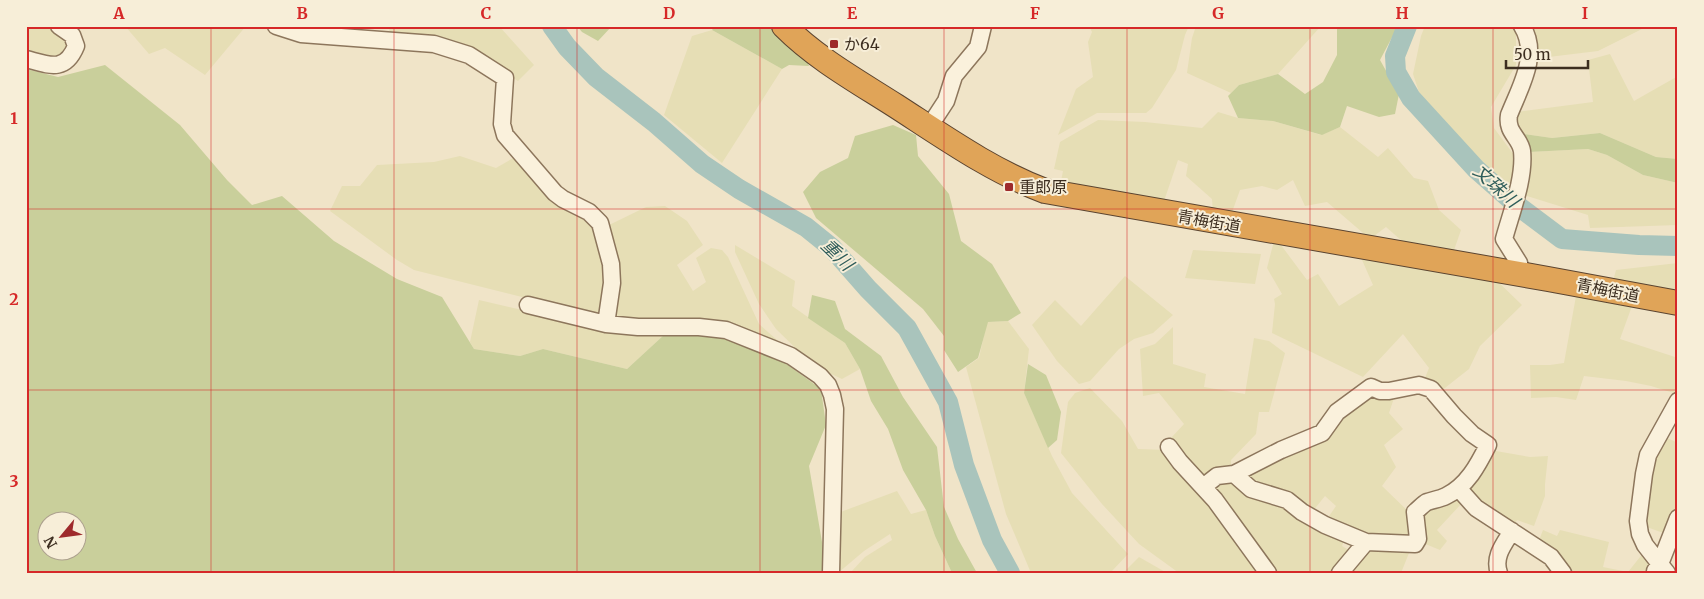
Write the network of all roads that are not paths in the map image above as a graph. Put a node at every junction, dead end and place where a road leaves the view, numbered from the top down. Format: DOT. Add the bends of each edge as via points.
graph roads {
  1 [pos="59,26"];
  2 [pos="276,26"];
  3 [pos="784,26"];
  4 [pos="983,26"];
  5 [pos="1522,26"];
  6 [pos="26,59"];
  7 [pos="929,128"];
  8 [pos="1520,274"];
  9 [pos="1678,303"];
  10 [pos="528,305"];
  11 [pos="606,324"];
  12 [pos="1678,401"];
  13 [pos="1169,447"];
  14 [pos="1234,474"];
  15 [pos="1203,487"];
  16 [pos="1459,489"];
  17 [pos="1678,518"];
  18 [pos="1512,531"];
  19 [pos="1366,542"];
  20 [pos="1660,570"];
  21 [pos="831,573"];
  22 [pos="1268,573"];
  23 [pos="1340,573"];
  24 [pos="1499,573"];
  25 [pos="1563,573"];
  1 -- 6 [label="street" via="72,35 76,46 71,56 63,64 52,65"];
  2 -- 11 [label="street" via="301,34 434,44 469,55 505,78 502,124 505,135 555,193 589,212 600,223 611,264 612,283"];
  3 -- 7 [label="highway, 青梅街道" via="824,60"];
  4 -- 7 [label="street" via="978,47 954,76 946,102"];
  5 -- 8 [label="street" via="1530,46 1530,63 1509,116 1508,124 1522,149 1518,186 1504,239 1519,263"];
  7 -- 8 [label="highway, 青梅街道" via="999,171 1045,191"];
  8 -- 9 [label="highway, 青梅街道"];
  10 -- 11 [label="street"];
  11 -- 21 [label="street" via="726,330 791,356 820,376 828,385 835,409"];
  12 -- 20 [label="street" via="1648,455 1638,521 1640,534"];
  13 -- 15 [label="street"];
  14 -- 15 [label="street" via="1218,476"];
  14 -- 16 [label="street" via="1322,434 1337,412 1371,387 1389,391 1419,385 1431,388 1472,434 1488,445"];
  14 -- 19 [label="street" via="1251,489 1287,500 1325,525"];
  15 -- 22 [label="street"];
  16 -- 18 [label="street" via="1476,508"];
  16 -- 19 [label="street" via="1426,503 1415,512 1418,539 1415,544"];
  17 -- 20 [label="street"];
  18 -- 24 [label="street" via="1498,555"];
  18 -- 25 [label="street" via="1551,557"];
  19 -- 23 [label="street"];
}
